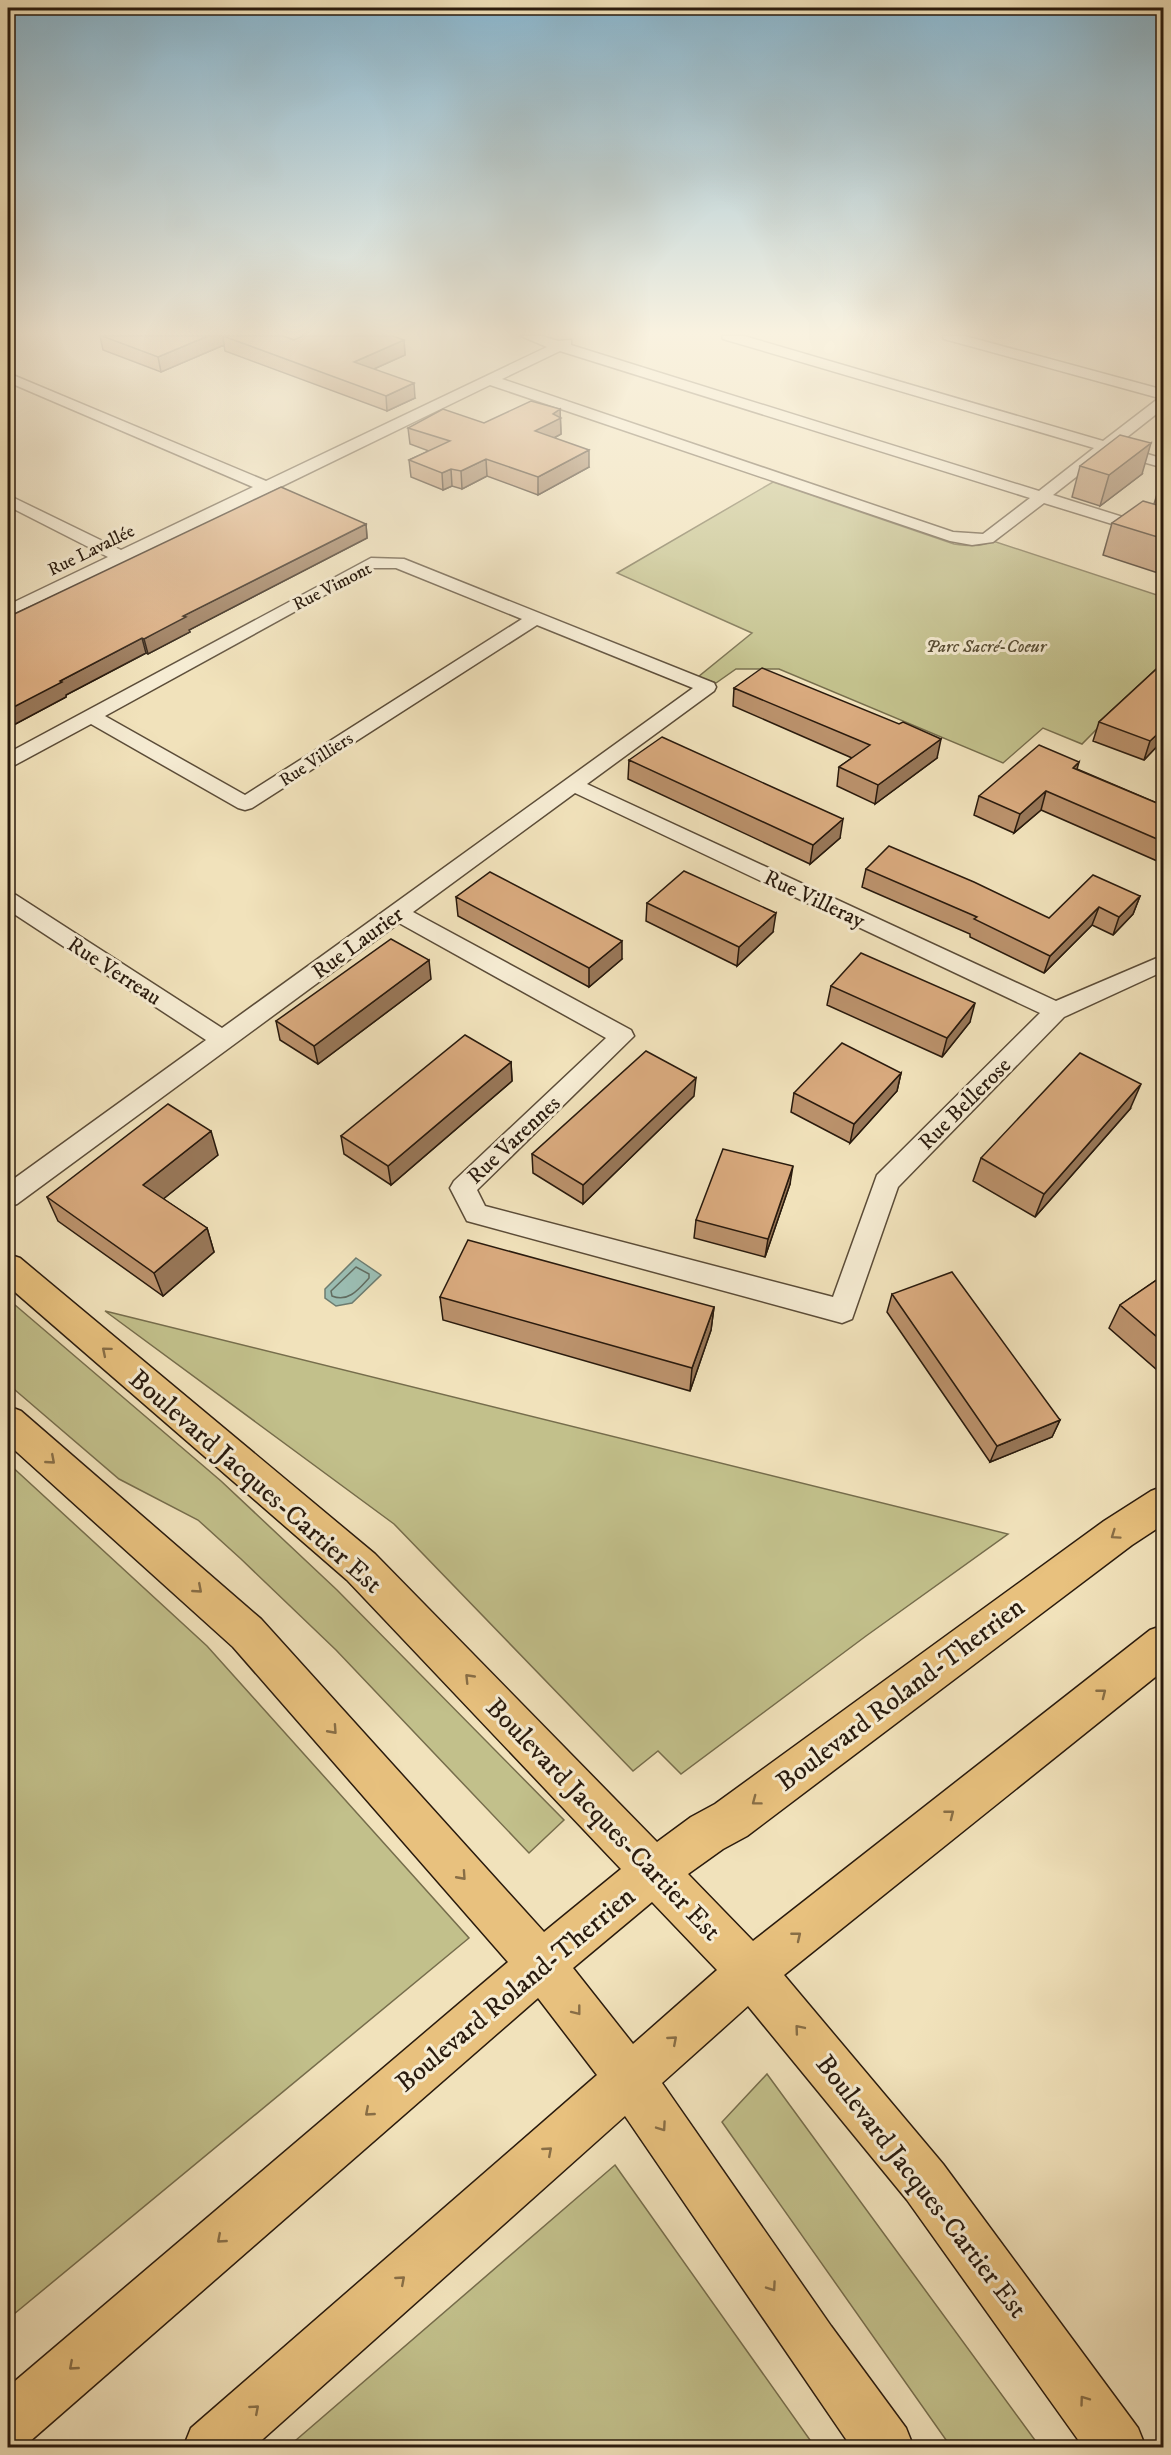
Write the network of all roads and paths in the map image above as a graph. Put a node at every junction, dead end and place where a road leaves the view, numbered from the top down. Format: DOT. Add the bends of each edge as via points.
graph roads {
  1 [pos="181,451"];
  2 [pos="342,451"];
  3 [pos="698,451"];
  4 [pos="897,451"];
  5 [pos="1100,451"];
  6 [pos="1117,451"];
  7 [pos="1164,464"];
  8 [pos="266,487"];
  9 [pos="1040,495"];
  10 [pos="8,500"];
  11 [pos="1164,535"];
  12 [pos="122,556"];
  13 [pos="8,611"];
  14 [pos="536,618"];
  15 [pos="707,687"];
  16 [pos="91,716"];
  17 [pos="8,761"];
  18 [pos="573,785"];
  19 [pos="8,900"];
  20 [pos="397,913"];
  21 [pos="1164,962"];
  22 [pos="1056,1011"];
  23 [pos="223,1040"];
  24 [pos="8,1197"];
  25 [pos="8,1268"];
  26 [pos="842,1311"];
  27 [pos="8,1422"];
  28 [pos="1164,1503"];
  29 [pos="1164,1644"];
  30 [pos="655,1871"];
  31 [pos="541,1965"];
  32 [pos="751,1972"];
  33 [pos="629,2078"];
  34 [pos="8,2423"];
  35 [pos="211,2448"];
  36 [pos="886,2448"];
  37 [pos="1118,2448"];
  1 -- 8 [label="street"];
  2 -- 8 [label="street, Rue Lavallée"];
  3 -- 9 [label="street" via="950,536 972,540 987,539"];
  4 -- 9 [label="street"];
  5 -- 9 [label="street"];
  6 -- 7 [label="street"];
  8 -- 12 [label="street, Rue Lavallée"];
  9 -- 11 [label="street"];
  10 -- 12 [label="street"];
  12 -- 13 [label="street, Rue Lavallée"];
  14 -- 15 [label="street, Rue Vimont"];
  14 -- 16 [label="street, Rue Vimont" via="398,563 371,563"];
  14 -- 16 [label="street, Rue Villiers" via="245,804"];
  15 -- 18 [label="street, Rue Laurier"];
  16 -- 17 [label="street, Rue Vimont"];
  18 -- 20 [label="street, Rue Laurier"];
  18 -- 22 [label="street, Rue Villeray"];
  19 -- 23 [label="street, Rue Verreau"];
  20 -- 23 [label="street, Rue Laurier"];
  20 -- 26 [label="street, Rue Varennes" via="622,1036 463,1188 476,1214"];
  21 -- 22 [label="street, Rue Bellerose"];
  22 -- 26 [label="street, Rue Bellerose" via="886,1182"];
  23 -- 24 [label="street, Rue Laurier"];
  30 -- 25 [label="main road, Boulevard Jacques-Cartier Est, one-way" via="361,1567"];
  27 -- 31 [label="main road, one-way" via="247,1633"];
  28 -- 30 [label="main road, Boulevard Roland-Therrien, one-way" via="731,1820"];
  32 -- 29 [label="main road, one-way"];
  30 -- 31 [label="main road, Boulevard Roland-Therrien"];
  30 -- 32 [label="main road, Boulevard Jacques-Cartier Est"];
  31 -- 33 [label="main road, one-way"];
  31 -- 34 [label="main road, Boulevard Roland-Therrien, one-way"];
  33 -- 32 [label="main road, one-way"];
  37 -- 32 [label="main road, Boulevard Jacques-Cartier Est, one-way" via="925,2182"];
  35 -- 33 [label="main road, one-way"];
  33 -- 36 [label="main road, one-way"];
}
